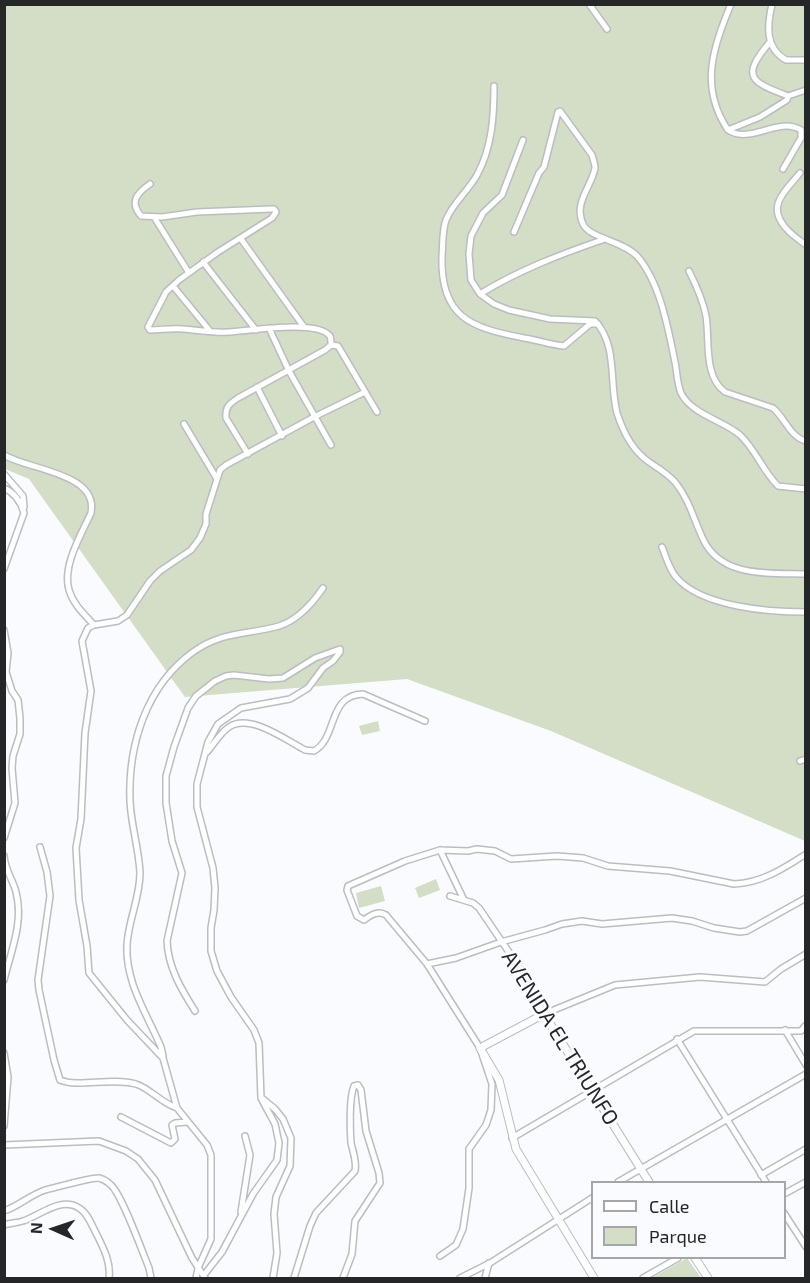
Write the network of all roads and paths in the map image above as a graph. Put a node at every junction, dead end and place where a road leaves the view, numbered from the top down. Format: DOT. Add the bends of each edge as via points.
graph roads {
  1 [pos="589,4"];
  2 [pos="730,4"];
  3 [pos="771,4"];
  4 [pos="607,29"];
  5 [pos="770,42"];
  6 [pos="806,60"];
  7 [pos="494,86"];
  8 [pos="806,90"];
  9 [pos="788,96"];
  10 [pos="728,130"];
  11 [pos="524,140"];
  12 [pos="783,169"];
  13 [pos="800,173"];
  14 [pos="150,184"];
  15 [pos="154,217"];
  16 [pos="514,232"];
  17 [pos="606,238"];
  18 [pos="241,239"];
  19 [pos="806,245"];
  20 [pos="203,262"];
  21 [pos="689,271"];
  22 [pos="189,273"];
  23 [pos="172,286"];
  24 [pos="480,294"];
  25 [pos="598,324"];
  26 [pos="304,327"];
  27 [pos="269,328"];
  28 [pos="256,330"];
  29 [pos="210,331"];
  30 [pos="331,345"];
  31 [pos="289,370"];
  32 [pos="257,387"];
  33 [pos="365,392"];
  34 [pos="377,412"];
  35 [pos="314,417"];
  36 [pos="184,424"];
  37 [pos="282,436"];
  38 [pos="806,441"];
  39 [pos="331,446"];
  40 [pos="248,454"];
  41 [pos="4,455"];
  42 [pos="4,474"];
  43 [pos="217,479"];
  44 [pos="4,488"];
  45 [pos="806,489"];
  46 [pos="24,513"];
  47 [pos="662,547"];
  48 [pos="4,569"];
  49 [pos="806,574"];
  50 [pos="323,588"];
  51 [pos="806,612"];
  52 [pos="94,625"];
  53 [pos="4,630"];
  54 [pos="425,721"];
  55 [pos="204,756"];
  56 [pos="4,838"];
  57 [pos="40,847"];
  58 [pos="440,850"];
  59 [pos="806,854"];
  60 [pos="4,856"];
  61 [pos="450,896"];
  62 [pos="806,898"];
  63 [pos="464,900"];
  64 [pos="501,942"];
  65 [pos="806,954"];
  66 [pos="427,964"];
  67 [pos="4,980"];
  68 [pos="195,1011"];
  69 [pos="544,1014"];
  70 [pos="805,1026"];
  71 [pos="785,1030"];
  72 [pos="677,1039"];
  73 [pos="480,1048"];
  74 [pos="4,1053"];
  75 [pos="163,1058"];
  76 [pos="806,1065"];
  77 [pos="806,1074"];
  78 [pos="592,1090"];
  79 [pos="261,1098"];
  80 [pos="177,1108"];
  81 [pos="122,1117"];
  82 [pos="727,1120"];
  83 [pos="187,1122"];
  84 [pos="4,1126"];
  85 [pos="244,1136"];
  86 [pos="512,1138"];
  87 [pos="4,1145"];
  88 [pos="806,1149"];
  89 [pos="641,1169"];
  90 [pos="761,1175"];
  91 [pos="620,1181"];
  92 [pos="648,1181"];
  93 [pos="765,1181"];
  94 [pos="806,1182"];
  95 [pos="786,1193"];
  96 [pos="591,1199"];
  97 [pos="4,1211"];
  98 [pos="240,1216"];
  99 [pos="786,1216"];
  100 [pos="558,1218"];
  101 [pos="4,1224"];
  102 [pos="806,1247"];
  103 [pos="440,1256"];
  104 [pos="675,1259"];
  105 [pos="696,1259"];
  106 [pos="490,1263"];
  107 [pos="198,1268"];
  108 [pos="205,1277"];
  109 [pos="109,1278"];
  110 [pos="151,1278"];
  111 [pos="196,1278"];
  112 [pos="273,1278"];
  113 [pos="294,1278"];
  114 [pos="343,1278"];
  115 [pos="460,1278"];
  116 [pos="485,1278"];
  117 [pos="594,1278"];
  118 [pos="643,1278"];
  119 [pos="708,1278"];
  1 -- 4 [label="street"];
  2 -- 10 [label="street" via="711,61 716,108"];
  3 -- 5 [label="street"];
  5 -- 6 [label="street" via="778,56"];
  5 -- 9 [label="street" via="756,59 752,72 761,86"];
  7 -- 25 [label="street" via="489,146 478,174 446,220 442,266 445,291 467,320 490,331 564,346 591,324"];
  8 -- 9 [label="street"];
  9 -- 10 [label="street" via="784,103"];
  10 -- 12 [label="street" via="739,135 781,126 801,130 801,138"];
  11 -- 24 [label="street" via="502,195 483,213 471,236 471,280"];
  13 -- 19 [label="street" via="780,200 778,210 785,227"];
  14 -- 15 [label="street" via="138,192 134,202 141,216"];
  15 -- 18 [label="street" via="274,209 272,218"];
  15 -- 22 [label="street"];
  16 -- 17 [label="street" via="544,167 560,111 594,162 594,172 581,203 582,223 586,230"];
  17 -- 24 [label="street" via="545,260"];
  17 -- 45 [label="street" via="637,256 654,285 682,395 704,415 742,437 778,486"];
  18 -- 20 [label="street"];
  18 -- 26 [label="street"];
  20 -- 22 [label="street"];
  20 -- 28 [label="street"];
  21 -- 38 [label="street" via="706,316 711,371 720,388 773,408 794,434"];
  22 -- 23 [label="street"];
  23 -- 29 [label="street"];
  23 -- 29 [label="street" via="152,317 150,330"];
  24 -- 25 [label="street" via="509,310 564,321 586,319"];
  25 -- 49 [label="street" via="609,346 612,390 622,426 642,457 677,484 711,553 746,571"];
  26 -- 27 [label="street"];
  26 -- 30 [label="street" via="327,334"];
  27 -- 28 [label="street"];
  27 -- 31 [label="street"];
  28 -- 29 [label="street"];
  30 -- 31 [label="street"];
  30 -- 33 [label="street" via="339,346"];
  31 -- 32 [label="street"];
  31 -- 35 [label="street"];
  32 -- 37 [label="street"];
  32 -- 40 [label="street" via="227,405 225,411"];
  33 -- 34 [label="street"];
  33 -- 35 [label="street"];
  35 -- 37 [label="street"];
  35 -- 39 [label="street"];
  36 -- 43 [label="street"];
  37 -- 40 [label="street"];
  40 -- 43 [label="street" via="226,465"];
  41 -- 52 [label="street" via="58,474 89,493 93,506 68,570 68,582 77,606"];
  42 -- 46 [label="street" via="23,496"];
  43 -- 52 [label="street" via="206,524 191,550 150,581 127,615 118,621"];
  44 -- 46 [label="street" via="11,491"];
  46 -- 48 [label="street"];
  47 -- 51 [label="street" via="677,579 702,594 741,607"];
  50 -- 75 [label="street" via="311,605 280,625 232,633 192,653 157,689 146,709 131,772 130,803 140,876 127,945 128,970 162,1047"];
  52 -- 75 [label="street" via="82,641 91,690 76,848 88,967 127,1020"];
  53 -- 56 [label="street" via="6,672 18,700 20,718 12,768 15,803"];
  54 -- 55 [label="street" via="357,694 336,710 324,742 314,751 304,750 251,723 240,723 230,726"];
  55 -- 68 [label="street" via="218,724 228,715 241,708 290,699 308,688 340,649 278,679 226,676 196,696 188,708 166,776 172,841 182,873 167,941 178,985"];
  55 -- 79 [label="street" via="197,784 198,807 214,875 211,951 217,971 254,1030 261,1050"];
  57 -- 80 [label="street" via="50,896 38,980 60,1080 71,1084 137,1084"];
  58 -- 59 [label="street" via="495,851 516,859 583,858 608,866 670,871 734,884 770,876"];
  58 -- 63 [label="street, AVENIDA EL TRIUNFO"];
  58 -- 66 [label="street" via="405,861 348,886 347,890 357,916 364,920 382,912"];
  60 -- 67 [label="street" via="19,911"];
  61 -- 63 [label="street, AVENIDA EL TRIUNFO"];
  62 -- 64 [label="street" via="740,932 672,918 602,924 582,921"];
  63 -- 64 [label="street, AVENIDA EL TRIUNFO" via="479,908"];
  64 -- 66 [label="street"];
  64 -- 69 [label="street, AVENIDA EL TRIUNFO"];
  65 -- 69 [label="street" via="765,982 700,977 615,986"];
  66 -- 73 [label="street"];
  69 -- 73 [label="street"];
  69 -- 78 [label="street, AVENIDA EL TRIUNFO"];
  70 -- 71 [label="street" via="801,1031"];
  71 -- 72 [label="street" via="694,1031"];
  71 -- 76 [label="street"];
  72 -- 78 [label="street"];
  72 -- 82 [label="street"];
  73 -- 86 [label="street" via="499,1080"];
  73 -- 103 [label="street" via="492,1084 491,1110 486,1125 469,1149 469,1188 459,1238 456,1245"];
  74 -- 84 [label="street" via="8,1077"];
  75 -- 80 [label="street"];
  77 -- 82 [label="street"];
  78 -- 86 [label="street"];
  78 -- 89 [label="street, AVENIDA EL TRIUNFO"];
  79 -- 98 [label="street" via="278,1133 279,1152"];
  79 -- 112 [label="street" via="283,1119 291,1138 290,1166 276,1197"];
  80 -- 83 [label="street"];
  81 -- 83 [label="street" via="171,1143 175,1139 172,1125"];
  82 -- 89 [label="street"];
  82 -- 90 [label="street"];
  83 -- 107 [label="street" via="211,1155 211,1239"];
  85 -- 98 [label="street" via="250,1155"];
  86 -- 100 [label="street"];
  87 -- 107 [label="street" via="99,1141 126,1151 151,1174"];
  88 -- 90 [label="street"];
  89 -- 91 [label="street"];
  89 -- 92 [label="street, AVENIDA EL TRIUNFO"];
  90 -- 93 [label="street"];
  94 -- 95 [label="street"];
  96 -- 100 [label="street"];
  97 -- 110 [label="street" via="45,1190 101,1178 112,1185 121,1202"];
  98 -- 108 [label="street"];
  99 -- 102 [label="street"];
  100 -- 106 [label="street"];
  100 -- 117 [label="street"];
  101 -- 109 [label="street" via="23,1221 49,1208 79,1208 110,1264"];
  104 -- 118 [label="street"];
  105 -- 119 [label="street"];
  106 -- 115 [label="street"];
  106 -- 116 [label="street"];
  107 -- 108 [label="street"];
  107 -- 111 [label="street"];
  113 -- 114 [label="street" via="316,1213 355,1171 350,1118 352,1091 358,1085 380,1183 355,1221 352,1254"];
}
